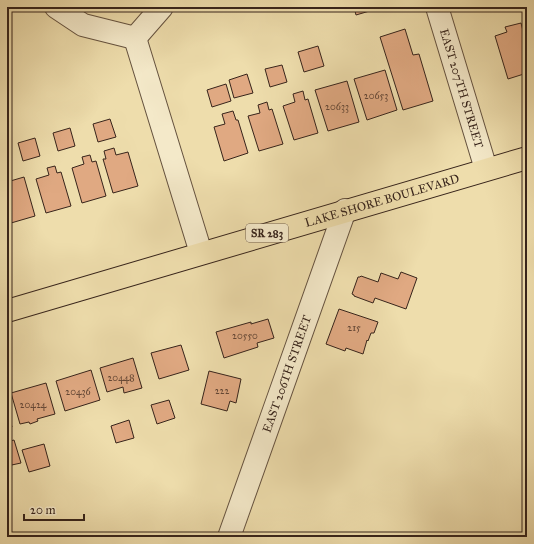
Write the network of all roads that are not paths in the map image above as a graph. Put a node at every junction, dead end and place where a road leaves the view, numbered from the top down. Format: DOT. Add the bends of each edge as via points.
graph roads {
  1 [pos="56,7"];
  2 [pos="162,7"];
  3 [pos="437,7"];
  4 [pos="136,38"];
  5 [pos="527,158"];
  6 [pos="486,169"];
  7 [pos="345,210"];
  8 [pos="200,253"];
  9 [pos="7,311"];
  10 [pos="229,537"];
  1 -- 4 [label="street" via="84,25"];
  2 -- 4 [label="street"];
  3 -- 6 [label="street, EAST 207TH STREET"];
  4 -- 8 [label="street"];
  5 -- 6 [label="main road, LAKE SHORE BOULEVARD / SR 283"];
  6 -- 7 [label="main road, LAKE SHORE BOULEVARD / SR 283"];
  7 -- 8 [label="main road, LAKE SHORE BOULEVARD / SR 283"];
  7 -- 10 [label="street, EAST 206TH STREET"];
  8 -- 9 [label="main road, LAKE SHORE BOULEVARD / SR 283"];
}
